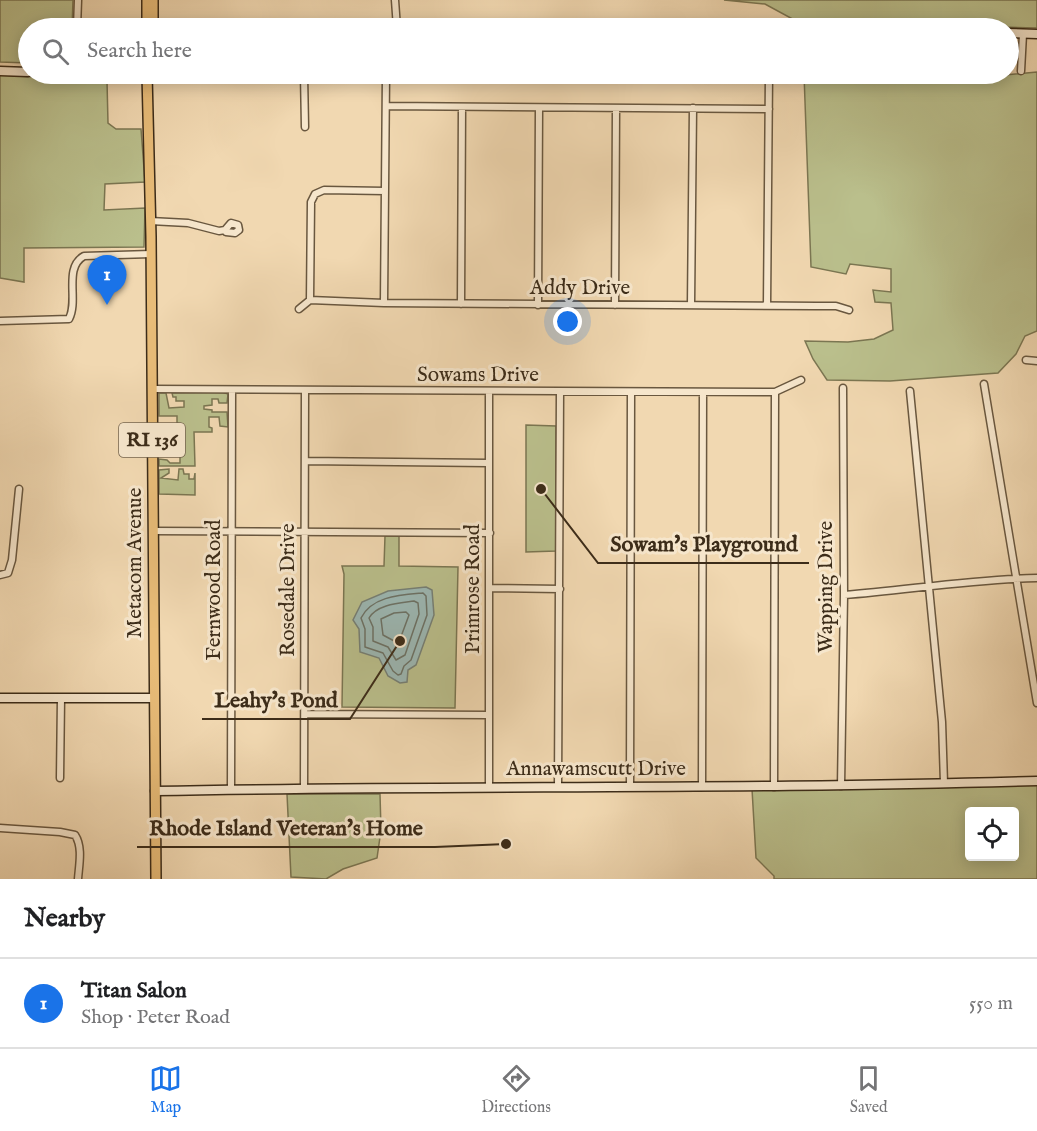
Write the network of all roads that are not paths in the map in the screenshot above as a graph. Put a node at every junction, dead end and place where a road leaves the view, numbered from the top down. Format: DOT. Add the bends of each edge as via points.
graph roads {
  1 [pos="78,0"];
  2 [pos="147,0"];
  3 [pos="153,0"];
  4 [pos="395,0"];
  5 [pos="77,18"];
  6 [pos="147,18"];
  7 [pos="153,18"];
  8 [pos="396,18"];
  9 [pos="1019,34"];
  10 [pos="1023,34"];
  11 [pos="1037,34"];
  12 [pos="0,71"];
  13 [pos="1021,71"];
  14 [pos="18,72"];
  15 [pos="147,84"];
  16 [pos="152,84"];
  17 [pos="304,84"];
  18 [pos="386,84"];
  19 [pos="769,84"];
  20 [pos="386,106"];
  21 [pos="462,107"];
  22 [pos="538,108"];
  23 [pos="616,108"];
  24 [pos="693,108"];
  25 [pos="769,109"];
  26 [pos="305,127"];
  27 [pos="385,191"];
  28 [pos="150,216"];
  29 [pos="225,230"];
  30 [pos="151,254"];
  31 [pos="310,300"];
  32 [pos="384,303"];
  33 [pos="461,304"];
  34 [pos="538,305"];
  35 [pos="615,305"];
  36 [pos="691,305"];
  37 [pos="767,306"];
  38 [pos="299,309"];
  39 [pos="849,310"];
  40 [pos="0,321"];
  41 [pos="1026,360"];
  42 [pos="1037,361"];
  43 [pos="801,380"];
  44 [pos="984,384"];
  45 [pos="843,388"];
  46 [pos="152,389"];
  47 [pos="232,390"];
  48 [pos="305,391"];
  49 [pos="489,391"];
  50 [pos="910,391"];
  51 [pos="560,392"];
  52 [pos="632,392"];
  53 [pos="703,392"];
  54 [pos="775,392"];
  55 [pos="305,461"];
  56 [pos="488,463"];
  57 [pos="19,489"];
  58 [pos="153,531"];
  59 [pos="231,531"];
  60 [pos="305,532"];
  61 [pos="490,533"];
  62 [pos="0,575"];
  63 [pos="1015,578"];
  64 [pos="1037,578"];
  65 [pos="929,587"];
  66 [pos="489,588"];
  67 [pos="560,589"];
  68 [pos="844,595"];
  69 [pos="0,698"];
  70 [pos="61,698"];
  71 [pos="154,698"];
  72 [pos="1037,703"];
  73 [pos="305,714"];
  74 [pos="488,715"];
  75 [pos="60,778"];
  76 [pos="1037,781"];
  77 [pos="944,783"];
  78 [pos="630,786"];
  79 [pos="841,786"];
  80 [pos="558,787"];
  81 [pos="702,787"];
  82 [pos="774,787"];
  83 [pos="489,788"];
  84 [pos="231,789"];
  85 [pos="304,789"];
  86 [pos="155,791"];
  87 [pos="0,828"];
  88 [pos="78,879"];
  89 [pos="156,879"];
  1 -- 5 [label="street"];
  2 -- 6 [label="main road"];
  3 -- 7 [label="main road"];
  4 -- 8 [label="street"];
  9 -- 10 [label="street"];
  10 -- 11 [label="street"];
  10 -- 13 [label="street"];
  12 -- 14 [label="street"];
  15 -- 28 [label="main road, Metacom Avenue / RI 136"];
  16 -- 28 [label="main road, Metacom Avenue / RI 136"];
  17 -- 26 [label="street"];
  18 -- 20 [label="street"];
  19 -- 25 [label="street"];
  20 -- 21 [label="street"];
  20 -- 27 [label="street"];
  21 -- 22 [label="street"];
  21 -- 33 [label="street"];
  22 -- 23 [label="street"];
  22 -- 34 [label="street"];
  23 -- 24 [label="street"];
  23 -- 35 [label="street"];
  24 -- 25 [label="street"];
  24 -- 36 [label="street"];
  25 -- 37 [label="street"];
  27 -- 31 [label="street" via="324,190 315,194 311,202"];
  27 -- 32 [label="street"];
  28 -- 29 [label="street"];
  28 -- 30 [label="main road, Metacom Avenue / RI 136"];
  30 -- 40 [label="street" via="79,258 75,262 69,319"];
  30 -- 46 [label="main road, Metacom Avenue / RI 136"];
  31 -- 32 [label="street, Addy Drive"];
  31 -- 38 [label="street"];
  32 -- 33 [label="street, Addy Drive"];
  33 -- 34 [label="street, Addy Drive"];
  34 -- 35 [label="street, Addy Drive"];
  35 -- 36 [label="street, Addy Drive"];
  36 -- 37 [label="street, Addy Drive"];
  37 -- 39 [label="street, Addy Drive" via="836,306"];
  41 -- 42 [label="street"];
  43 -- 54 [label="street, Sowams Drive"];
  44 -- 63 [label="street"];
  45 -- 68 [label="street, Wapping Drive"];
  46 -- 47 [label="street, Sowams Drive"];
  46 -- 58 [label="main road, Metacom Avenue / RI 136"];
  47 -- 48 [label="street, Sowams Drive"];
  47 -- 59 [label="street, Fernwood Road"];
  48 -- 49 [label="street, Sowams Drive"];
  48 -- 55 [label="street, Rosedale Drive"];
  49 -- 51 [label="street, Sowams Drive"];
  49 -- 56 [label="street, Primrose Road"];
  50 -- 65 [label="street"];
  51 -- 52 [label="street, Sowams Drive"];
  51 -- 67 [label="street"];
  52 -- 53 [label="street, Sowams Drive"];
  52 -- 78 [label="street"];
  53 -- 54 [label="street, Sowams Drive"];
  53 -- 81 [label="street"];
  54 -- 82 [label="street"];
  55 -- 56 [label="street"];
  55 -- 60 [label="street, Rosedale Drive"];
  56 -- 61 [label="street, Primrose Road"];
  57 -- 62 [label="street" via="12,560 8,573"];
  58 -- 59 [label="street"];
  58 -- 71 [label="main road, Metacom Avenue / RI 136"];
  59 -- 60 [label="street"];
  59 -- 84 [label="street, Fernwood Road"];
  60 -- 61 [label="street"];
  60 -- 73 [label="street, Rosedale Drive"];
  61 -- 66 [label="street, Primrose Road"];
  63 -- 64 [label="street"];
  63 -- 65 [label="street"];
  63 -- 72 [label="street"];
  65 -- 68 [label="street"];
  65 -- 77 [label="street"];
  66 -- 67 [label="street"];
  66 -- 74 [label="street, Primrose Road"];
  67 -- 80 [label="street"];
  68 -- 79 [label="street, Wapping Drive"];
  69 -- 70 [label="street"];
  70 -- 71 [label="street"];
  70 -- 75 [label="street"];
  71 -- 86 [label="main road, Metacom Avenue / RI 136"];
  73 -- 74 [label="street"];
  73 -- 85 [label="street, Rosedale Drive"];
  74 -- 83 [label="street, Primrose Road"];
  76 -- 77 [label="street, Annawamscutt Drive"];
  77 -- 79 [label="street, Annawamscutt Drive"];
  78 -- 80 [label="street, Annawamscutt Drive"];
  78 -- 81 [label="street, Annawamscutt Drive"];
  79 -- 82 [label="street, Annawamscutt Drive"];
  80 -- 83 [label="street, Annawamscutt Drive"];
  81 -- 82 [label="street, Annawamscutt Drive"];
  83 -- 85 [label="street, Annawamscutt Drive"];
  84 -- 85 [label="street, Annawamscutt Drive"];
  84 -- 86 [label="street, Annawamscutt Drive"];
  86 -- 89 [label="main road, Metacom Avenue / RI 136"];
  87 -- 88 [label="street" via="75,835 80,849"];
}
